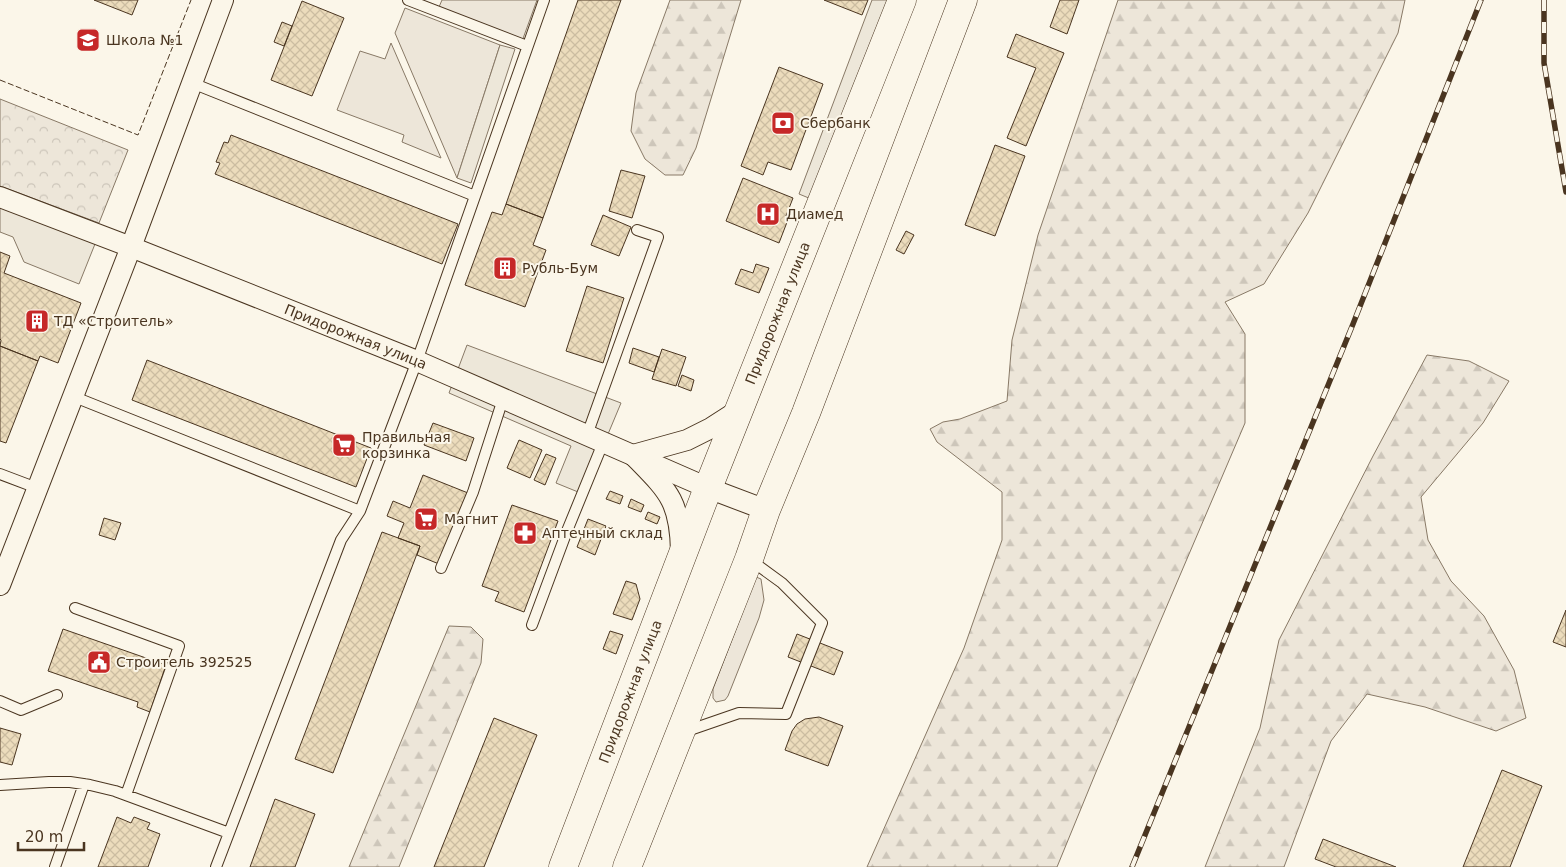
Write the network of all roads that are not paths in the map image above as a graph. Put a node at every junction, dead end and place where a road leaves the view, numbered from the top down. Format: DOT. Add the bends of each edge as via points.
graph roads {
  1 [pos="223,0"];
  2 [pos="408,0"];
  3 [pos="544,0"];
  4 [pos="902,0"];
  5 [pos="963,0"];
  6 [pos="527,46"];
  7 [pos="192,83"];
  8 [pos="475,196"];
  9 [pos="0,197"];
  10 [pos="636,230"];
  11 [pos="131,247"];
  12 [pos="417,361"];
  13 [pos="72,396"];
  14 [pos="503,398"];
  15 [pos="739,410"];
  16 [pos="595,439"];
  17 [pos="633,456"];
  18 [pos="0,474"];
  19 [pos="37,488"];
  20 [pos="708,488"];
  21 [pos="766,510"];
  22 [pos="360,511"];
  23 [pos="681,557"];
  24 [pos="749,559"];
  25 [pos="441,568"];
  26 [pos="0,585"];
  27 [pos="75,608"];
  28 [pos="532,625"];
  29 [pos="57,695"];
  30 [pos="0,701"];
  31 [pos="678,734"];
  32 [pos="84,784"];
  33 [pos="0,785"];
  34 [pos="126,795"];
  35 [pos="229,833"];
  36 [pos="55,867"];
  37 [pos="216,867"];
  38 [pos="563,867"];
  39 [pos="627,867"];
  1 -- 7 [label="street"];
  2 -- 6 [label="lane"];
  3 -- 6 [label="lane"];
  4 -- 15 [label="main road, Придорожная улица"];
  5 -- 21 [label="main road"];
  6 -- 8 [label="lane"];
  7 -- 8 [label="lane"];
  7 -- 11 [label="street"];
  8 -- 12 [label="lane"];
  9 -- 11 [label="street, Придорожная улица"];
  10 -- 16 [label="lane" via="658,237"];
  11 -- 12 [label="street, Придорожная улица"];
  11 -- 13 [label="street"];
  12 -- 14 [label="street, Придорожная улица"];
  12 -- 22 [label="lane"];
  13 -- 19 [label="street"];
  13 -- 22 [label="lane"];
  14 -- 16 [label="street, Придорожная улица"];
  14 -- 25 [label="lane" via="474,492"];
  15 -- 17 [label="street" via="687,440"];
  15 -- 20 [label="main road, Придорожная улица"];
  16 -- 17 [label="street, Придорожная улица"];
  16 -- 28 [label="lane" via="567,531"];
  17 -- 20 [label="street, Придорожная улица"];
  17 -- 23 [label="street" via="666,490 675,506 681,532"];
  18 -- 19 [label="lane"];
  19 -- 26 [label="street"];
  20 -- 21 [label="street"];
  20 -- 23 [label="main road, Придорожная улица"];
  21 -- 24 [label="main road"];
  22 -- 35 [label="lane" via="341,540"];
  23 -- 38 [label="main road, Придорожная улица"];
  24 -- 31 [label="main road"];
  24 -- 31 [label="lane" via="782,583 822,623 786,714 739,713"];
  27 -- 34 [label="lane" via="179,646"];
  29 -- 30 [label="lane" via="21,710"];
  31 -- 39 [label="main road"];
  32 -- 33 [label="lane"];
  32 -- 34 [label="lane"];
  32 -- 36 [label="lane"];
  34 -- 35 [label="lane"];
  35 -- 37 [label="lane"];
}
